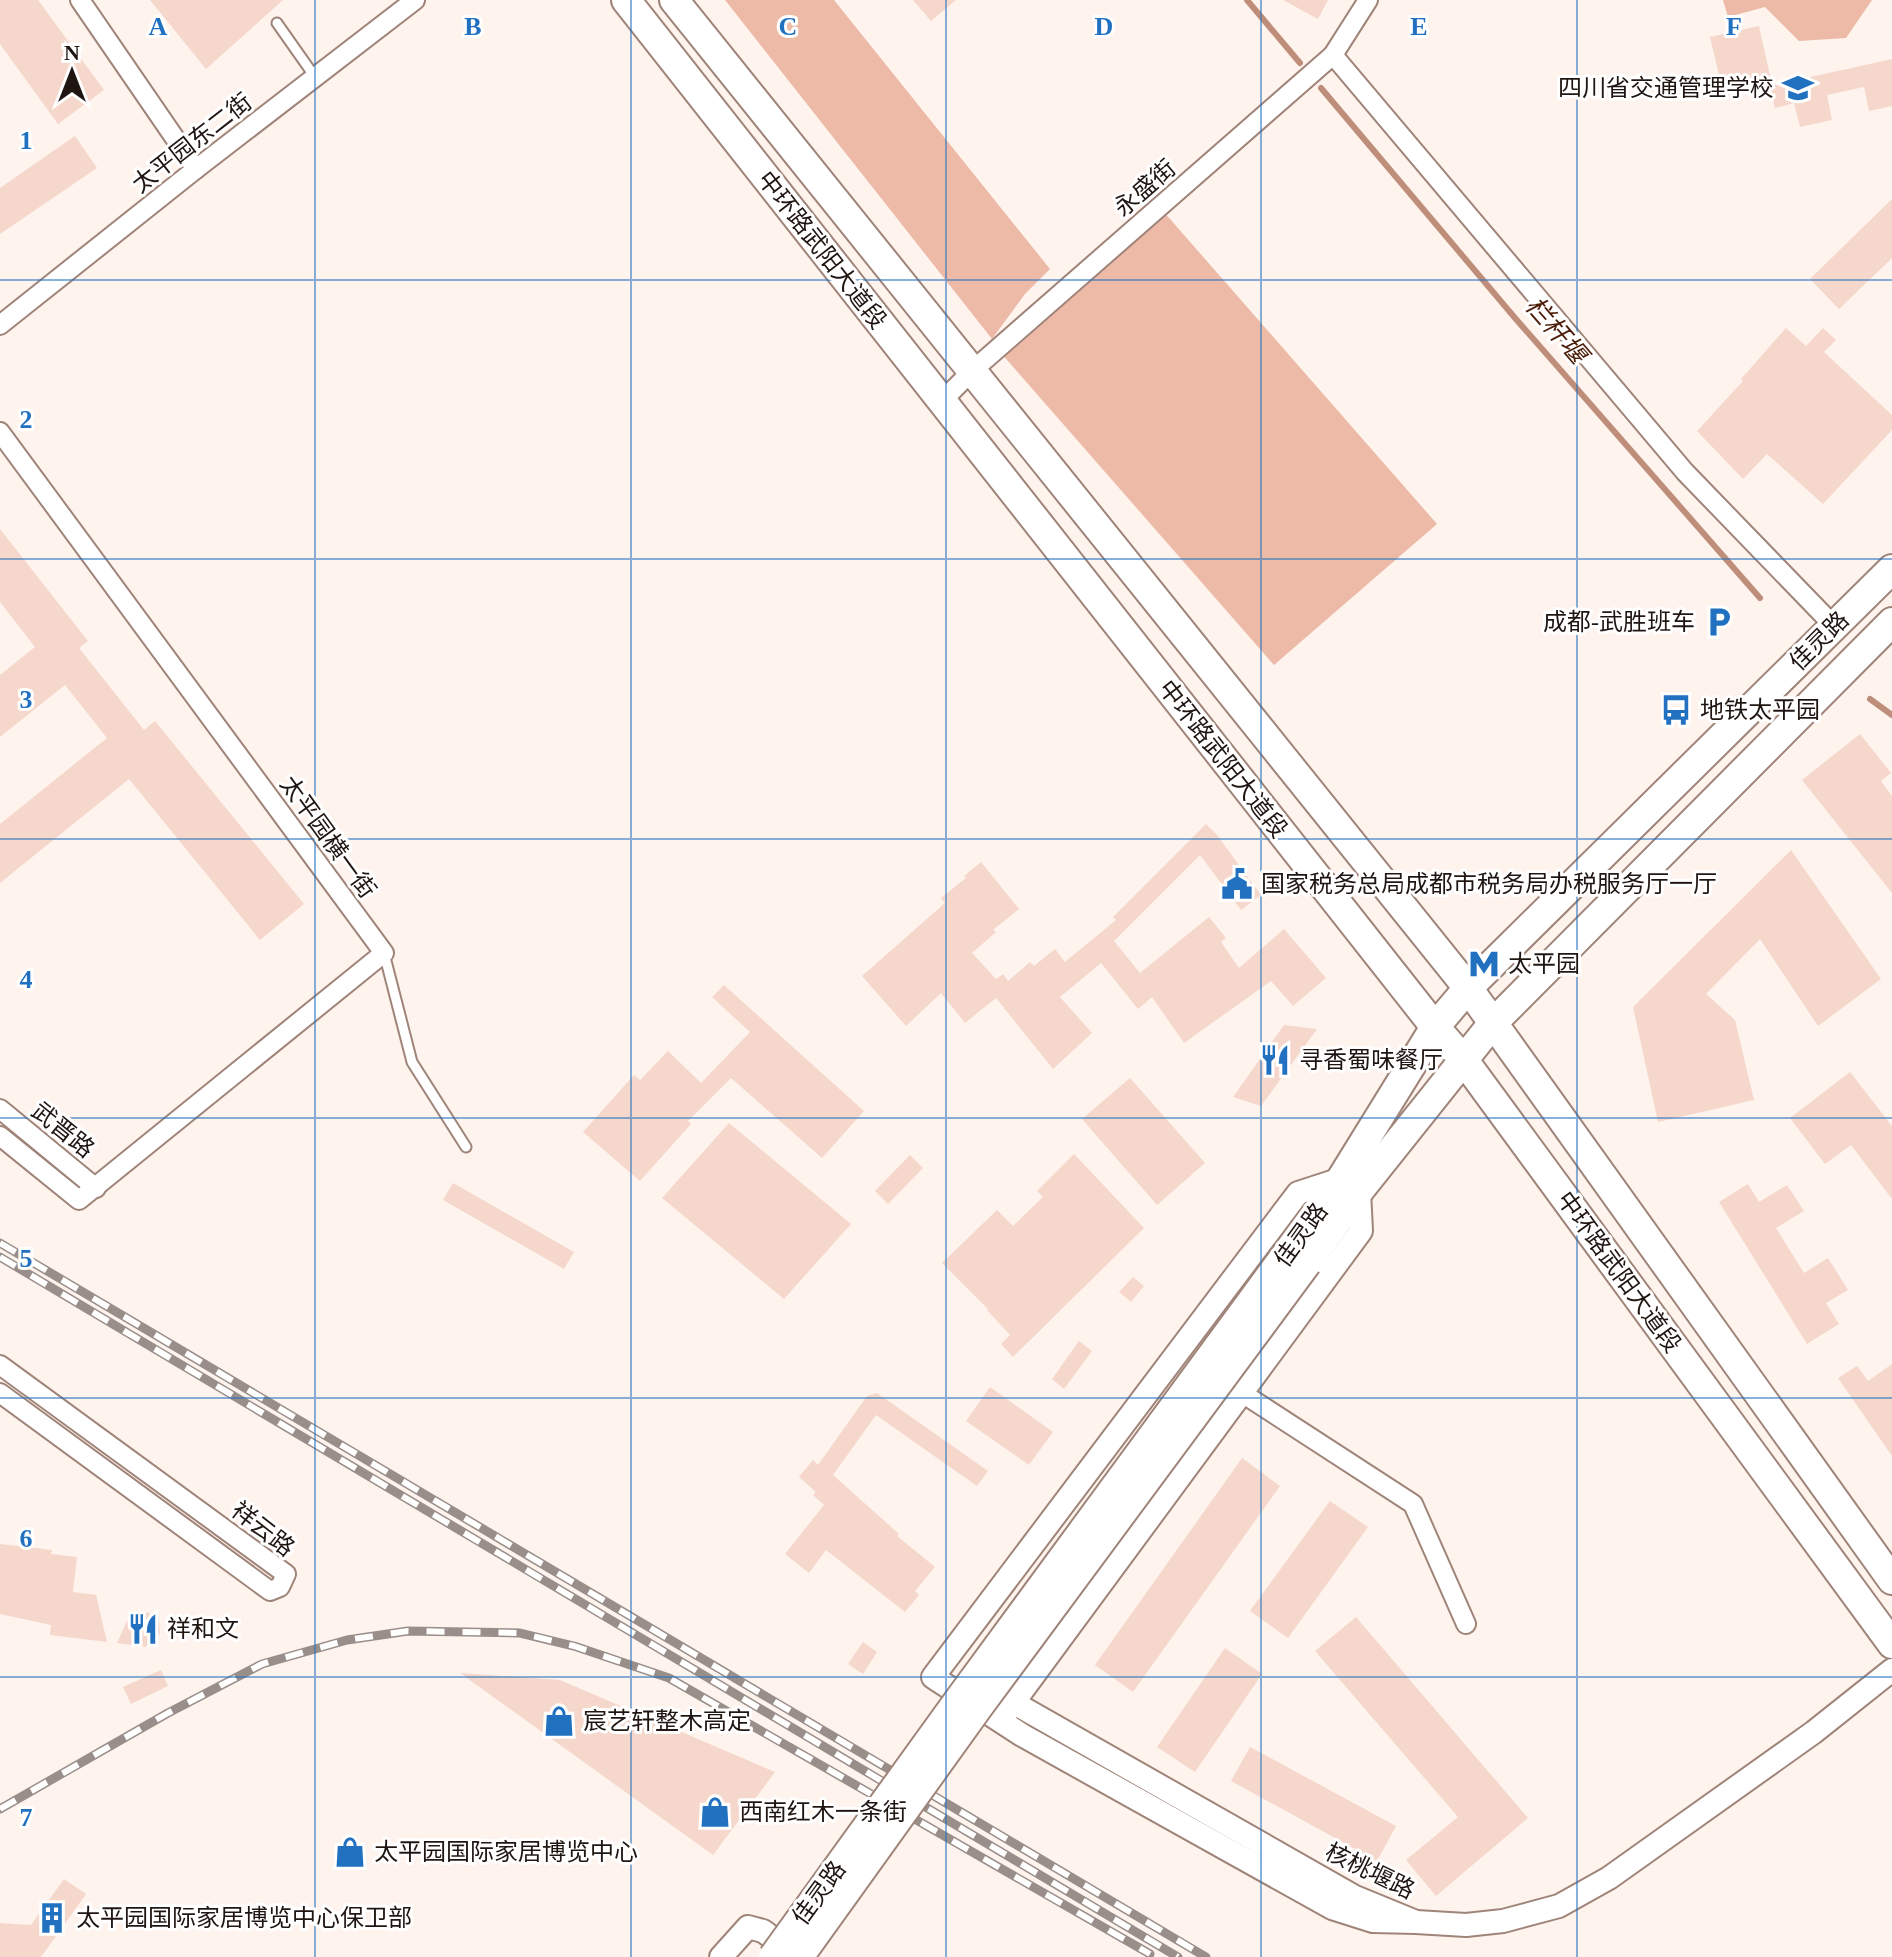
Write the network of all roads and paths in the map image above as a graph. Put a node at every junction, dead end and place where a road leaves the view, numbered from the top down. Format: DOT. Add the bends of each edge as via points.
graph roads {
  1 [pos="80,0"];
  2 [pos="415,0"];
  3 [pos="626,0"];
  4 [pos="674,0"];
  5 [pos="1368,0"];
  6 [pos="277,23"];
  7 [pos="1333,55"];
  8 [pos="315,77"];
  9 [pos="196,169"];
  10 [pos="0,325"];
  11 [pos="972,371"];
  12 [pos="941,402"];
  13 [pos="0,432"];
  14 [pos="1892,569"];
  15 [pos="1892,622"];
  16 [pos="1834,626"];
  17 [pos="384,953"];
  18 [pos="1468,988"];
  19 [pos="1493,1023"];
  20 [pos="1435,1027"];
  21 [pos="1463,1059"];
  22 [pos="0,1109"];
  23 [pos="0,1136"];
  24 [pos="466,1147"];
  25 [pos="1350,1185"];
  26 [pos="96,1188"];
  27 [pos="1297,1258"];
  28 [pos="0,1365"];
  29 [pos="0,1393"];
  30 [pos="1242,1393"];
  31 [pos="1892,1580"];
  32 [pos="1466,1624"];
  33 [pos="1892,1644"];
  34 [pos="948,1659"];
  35 [pos="1892,1670"];
  36 [pos="1014,1703"];
  37 [pos="999,1721"];
  38 [pos="1416,1922"];
  39 [pos="721,1957"];
  40 [pos="773,1957"];
  41 [pos="799,1957"];
  1 -- 9 [label="street"];
  2 -- 8 [label="street, 太平园东二街"];
  3 -- 12 [label="main road, 中环路武阳大道段"];
  4 -- 11 [label="main road, 中环路武阳大道段"];
  5 -- 7 [label="street, 永盛街"];
  6 -- 8 [label="lane"];
  7 -- 11 [label="street, 永盛街"];
  7 -- 16 [label="street" via="1685,472"];
  8 -- 9 [label="street, 太平园东二街"];
  9 -- 10 [label="street, 太平园东二街"];
  11 -- 12 [label="street, 永盛街"];
  11 -- 18 [label="main road, 中环路武阳大道段"];
  12 -- 20 [label="main road, 中环路武阳大道段"];
  13 -- 17 [label="street, 太平园横一街"];
  14 -- 16 [label="main road, 佳灵路"];
  15 -- 19 [label="main road, 佳灵路"];
  16 -- 18 [label="main road, 佳灵路"];
  17 -- 24 [label="lane" via="412,1062"];
  17 -- 26 [label="street"];
  18 -- 19 [label="main road, 中环路武阳大道段"];
  18 -- 20 [label="main road, 佳灵路"];
  19 -- 21 [label="main road, 佳灵路"];
  19 -- 31 [label="main road, 中环路武阳大道段"];
  20 -- 21 [label="main road, 中环路武阳大道段"];
  20 -- 25 [label="main road, 佳灵路"];
  21 -- 25 [label="main road, 佳灵路"];
  21 -- 33 [label="main road, 中环路武阳大道段"];
  22 -- 26 [label="street, 武晋路"];
  23 -- 26 [label="street, 武晋路" via="79,1200"];
  25 -- 27 [label="main road, 佳灵路"];
  25 -- 30 [label="street" via="1361,1231"];
  25 -- 34 [label="street" via="1298,1193"];
  27 -- 40 [label="main road, 佳灵路, bridge" via="960,1698"];
  27 -- 41 [label="main road, 佳灵路, bridge"];
  28 -- 29 [label="street, 祥云路" via="286,1574 280,1587 270,1591"];
  30 -- 32 [label="street" via="1413,1504"];
  30 -- 36 [label="street"];
  34 -- 36 [label="street, 核桃堰路"];
  34 -- 37 [label="street" via="933,1677"];
  35 -- 38 [label="street, 核桃堰路" via="1645,1853 1559,1906 1478,1924"];
  36 -- 37 [label="street"];
  36 -- 38 [label="street, 核桃堰路" via="1355,1897"];
  37 -- 38 [label="street" via="1332,1908 1373,1921"];
  39 -- 41 [label="street" via="748,1927 763,1931"];
}
